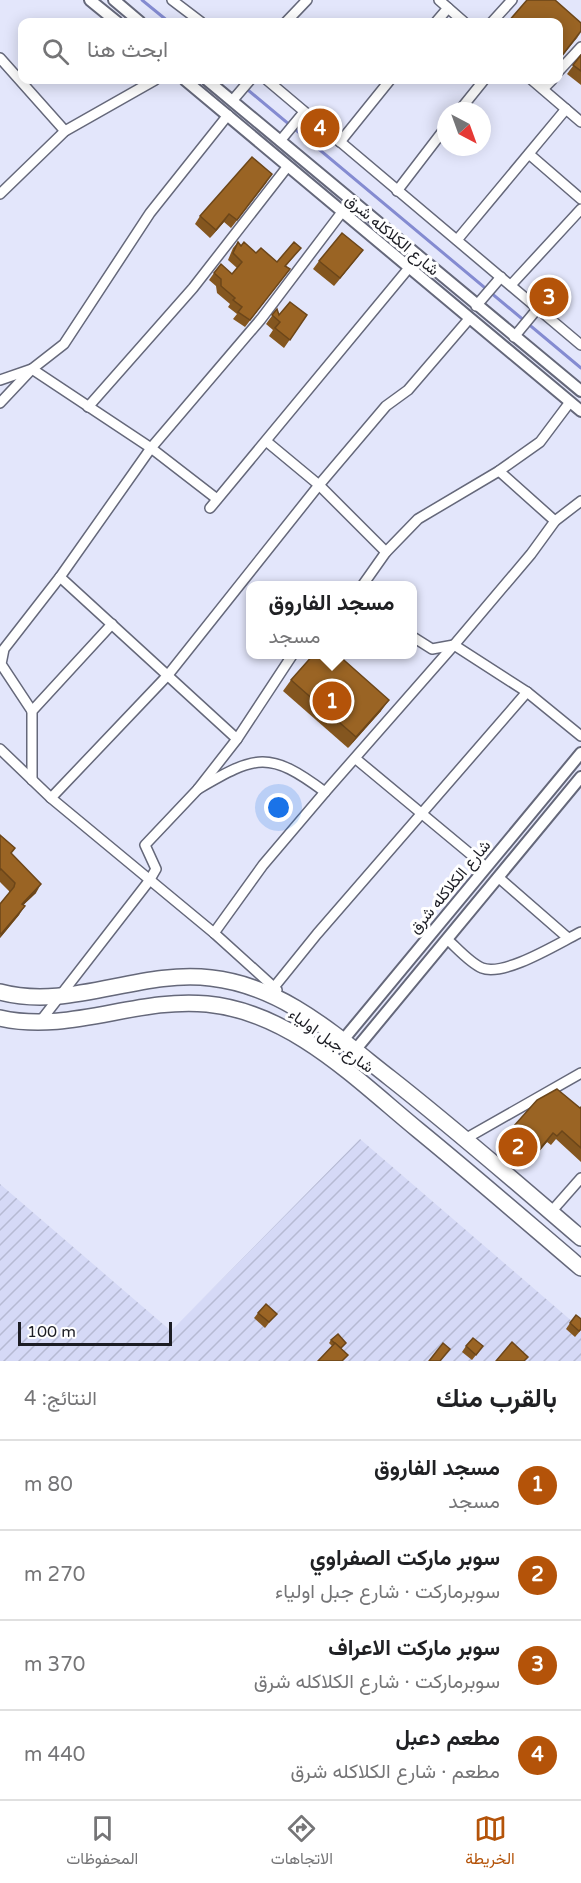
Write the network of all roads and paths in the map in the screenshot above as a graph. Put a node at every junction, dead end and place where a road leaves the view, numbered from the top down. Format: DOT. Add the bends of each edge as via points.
graph roads {
  1 [pos="90,0"];
  2 [pos="172,0"];
  3 [pos="307,0"];
  4 [pos="439,0"];
  5 [pos="512,0"];
  6 [pos="116,1"];
  7 [pos="448,8"];
  8 [pos="112,18"];
  9 [pos="135,18"];
  10 [pos="196,18"];
  11 [pos="290,18"];
  12 [pos="439,18"];
  13 [pos="459,18"];
  14 [pos="496,18"];
  15 [pos="581,46"];
  16 [pos="0,58"];
  17 [pos="563,66"];
  18 [pos="18,78"];
  19 [pos="23,84"];
  20 [pos="148,84"];
  21 [pos="190,84"];
  22 [pos="212,84"];
  23 [pos="247,84"];
  24 [pos="272,84"];
  25 [pos="387,84"];
  26 [pos="481,84"];
  27 [pos="537,84"];
  28 [pos="548,84"];
  29 [pos="543,89"];
  30 [pos="232,101"];
  31 [pos="466,102"];
  32 [pos="566,109"];
  33 [pos="304,112"];
  34 [pos="228,116"];
  35 [pos="581,122"];
  36 [pos="65,132"];
  37 [pos="437,139"];
  38 [pos="280,141"];
  39 [pos="340,142"];
  40 [pos="530,154"];
  41 [pos="288,166"];
  42 [pos="397,191"];
  43 [pos="0,194"];
  44 [pos="581,199"];
  45 [pos="581,209"];
  46 [pos="342,212"];
  47 [pos="457,240"];
  48 [pos="408,268"];
  49 [pos="501,277"];
  50 [pos="511,285"];
  51 [pos="476,306"];
  52 [pos="538,308"];
  53 [pos="469,319"];
  54 [pos="514,337"];
  55 [pos="579,339"];
  56 [pos="32,369"];
  57 [pos="0,380"];
  58 [pos="581,391"];
  59 [pos="570,402"];
  60 [pos="0,403"];
  61 [pos="87,407"];
  62 [pos="581,411"];
  63 [pos="266,441"];
  64 [pos="151,448"];
  65 [pos="500,471"];
  66 [pos="319,485"];
  67 [pos="217,499"];
  68 [pos="581,501"];
  69 [pos="210,508"];
  70 [pos="555,521"];
  71 [pos="386,552"];
  72 [pos="60,577"];
  73 [pos="365,581"];
  74 [pos="111,624"];
  75 [pos="417,640"];
  76 [pos="454,645"];
  77 [pos="290,659"];
  78 [pos="168,675"];
  79 [pos="527,692"];
  80 [pos="32,711"];
  81 [pos="581,736"];
  82 [pos="237,739"];
  83 [pos="0,749"];
  84 [pos="581,753"];
  85 [pos="356,759"];
  86 [pos="581,777"];
  87 [pos="32,780"];
  88 [pos="198,789"];
  89 [pos="325,792"];
  90 [pos="51,798"];
  91 [pos="423,813"];
  92 [pos="486,867"];
  93 [pos="498,877"];
  94 [pos="149,881"];
  95 [pos="581,932"];
  96 [pos="214,933"];
  97 [pos="568,938"];
  98 [pos="447,939"];
  99 [pos="278,992"];
  100 [pos="0,993"];
  101 [pos="62,996"];
  102 [pos="0,1018"];
  103 [pos="39,1023"];
  104 [pos="349,1045"];
  105 [pos="329,1057"];
  106 [pos="342,1066"];
  107 [pos="581,1072"];
  108 [pos="465,1139"];
  109 [pos="581,1178"];
  110 [pos="551,1212"];
  111 [pos="581,1238"];
  112 [pos="581,1268"];
  1 -- 8 [label="street"];
  2 -- 10 [label="street"];
  3 -- 11 [label="street"];
  4 -- 7 [label="street"];
  5 -- 14 [label="street"];
  6 -- 9 [label="street"];
  7 -- 12 [label="street"];
  7 -- 13 [label="street"];
  15 -- 17 [label="street"];
  16 -- 18 [label="street"];
  19 -- 36 [label="street"];
  20 -- 36 [label="street"];
  21 -- 34 [label="street, شارع الكلاكله شرق"];
  22 -- 30 [label="street, شارع الكلاكله شرق"];
  23 -- 30 [label="street"];
  24 -- 33 [label="street"];
  25 -- 39 [label="street"];
  26 -- 31 [label="street"];
  27 -- 29 [label="street"];
  28 -- 29 [label="street"];
  29 -- 32 [label="street"];
  30 -- 38 [label="street, شارع الكلاكله شرق"];
  32 -- 35 [label="street"];
  32 -- 40 [label="street"];
  33 -- 38 [label="street"];
  33 -- 39 [label="street"];
  34 -- 41 [label="street, شارع الكلاكله شرق"];
  34 -- 56 [label="street" via="150,213 71,334"];
  36 -- 43 [label="street"];
  37 -- 42 [label="street"];
  38 -- 51 [label="street, شارع الكلاكله شرق"];
  39 -- 42 [label="street"];
  40 -- 44 [label="street"];
  40 -- 47 [label="street"];
  41 -- 46 [label="street, شارع الكلاكله شرق"];
  41 -- 61 [label="street" via="193,288"];
  42 -- 47 [label="street"];
  45 -- 50 [label="street"];
  46 -- 48 [label="street, شارع الكلاكله شرق"];
  46 -- 64 [label="street" via="261,319"];
  47 -- 49 [label="street"];
  48 -- 53 [label="street, شارع الكلاكله شرق"];
  48 -- 63 [label="street"];
  49 -- 50 [label="street"];
  49 -- 51 [label="street"];
  50 -- 52 [label="street"];
  51 -- 54 [label="street, شارع الكلاكله شرق"];
  52 -- 54 [label="street"];
  52 -- 55 [label="street"];
  53 -- 59 [label="street, شارع الكلاكله شرق"];
  53 -- 66 [label="street" via="408,390 386,406"];
  54 -- 58 [label="street, شارع الكلاكله شرق"];
  56 -- 57 [label="street"];
  56 -- 60 [label="street"];
  56 -- 61 [label="street"];
  59 -- 62 [label="street, شارع الكلاكله شرق"];
  59 -- 65 [label="street" via="540,442"];
  61 -- 64 [label="street"];
  63 -- 66 [label="street"];
  63 -- 67 [label="street"];
  64 -- 67 [label="street"];
  64 -- 72 [label="street"];
  65 -- 70 [label="street"];
  65 -- 71 [label="street" via="418,519"];
  66 -- 71 [label="street"];
  66 -- 78 [label="street"];
  67 -- 69 [label="street"];
  68 -- 70 [label="street"];
  70 -- 76 [label="street"];
  71 -- 73 [label="street"];
  72 -- 74 [label="street"];
  72 -- 80 [label="street" via="1,656 1,664"];
  74 -- 78 [label="street"];
  74 -- 80 [label="street"];
  75 -- 76 [label="street" via="432,649"];
  76 -- 79 [label="street"];
  76 -- 85 [label="street"];
  77 -- 82 [label="street"];
  78 -- 82 [label="street"];
  78 -- 90 [label="street"];
  79 -- 81 [label="street"];
  79 -- 91 [label="street"];
  80 -- 87 [label="street"];
  82 -- 88 [label="street"];
  83 -- 87 [label="street"];
  84 -- 92 [label="street, شارع الكلاكله شرق"];
  85 -- 89 [label="street"];
  85 -- 91 [label="street"];
  86 -- 93 [label="street, شارع الكلاكله شرق"];
  87 -- 90 [label="street"];
  88 -- 89 [label="street" via="234,768 267,760 287,767"];
  88 -- 94 [label="street" via="145,845 156,869"];
  89 -- 96 [label="street" via="263,865"];
  90 -- 94 [label="street"];
  91 -- 92 [label="street"];
  91 -- 99 [label="street" via="317,934"];
  92 -- 104 [label="street, شارع الكلاكله شرق"];
  93 -- 97 [label="street"];
  93 -- 98 [label="street, شارع الكلاكله شرق"];
  94 -- 96 [label="street"];
  94 -- 101 [label="street"];
  95 -- 97 [label="street"];
  96 -- 99 [label="street"];
  97 -- 98 [label="street" via="536,956 489,970 480,968"];
  98 -- 104 [label="street, شارع الكلاكله شرق"];
  99 -- 101 [label="highway, شارع جبل اولياء" via="183,976"];
  99 -- 104 [label="highway, شارع جبل اولياء"];
  100 -- 101 [label="highway, شارع جبل اولياء" via="32,998"];
  101 -- 103 [label="street"];
  102 -- 103 [label="highway, شارع جبل اولياء"];
  103 -- 105 [label="highway, شارع جبل اولياء" via="140,1008 207,1004 257,1016"];
  104 -- 105 [label="street"];
  104 -- 106 [label="street"];
  104 -- 108 [label="highway, شارع جبل اولياء"];
  105 -- 106 [label="highway, شارع جبل اولياء"];
  106 -- 112 [label="highway, شارع جبل اولياء"];
  107 -- 108 [label="street"];
  108 -- 110 [label="highway, شارع جبل اولياء"];
  109 -- 110 [label="street"];
  110 -- 111 [label="highway, شارع جبل اولياء"];
}
